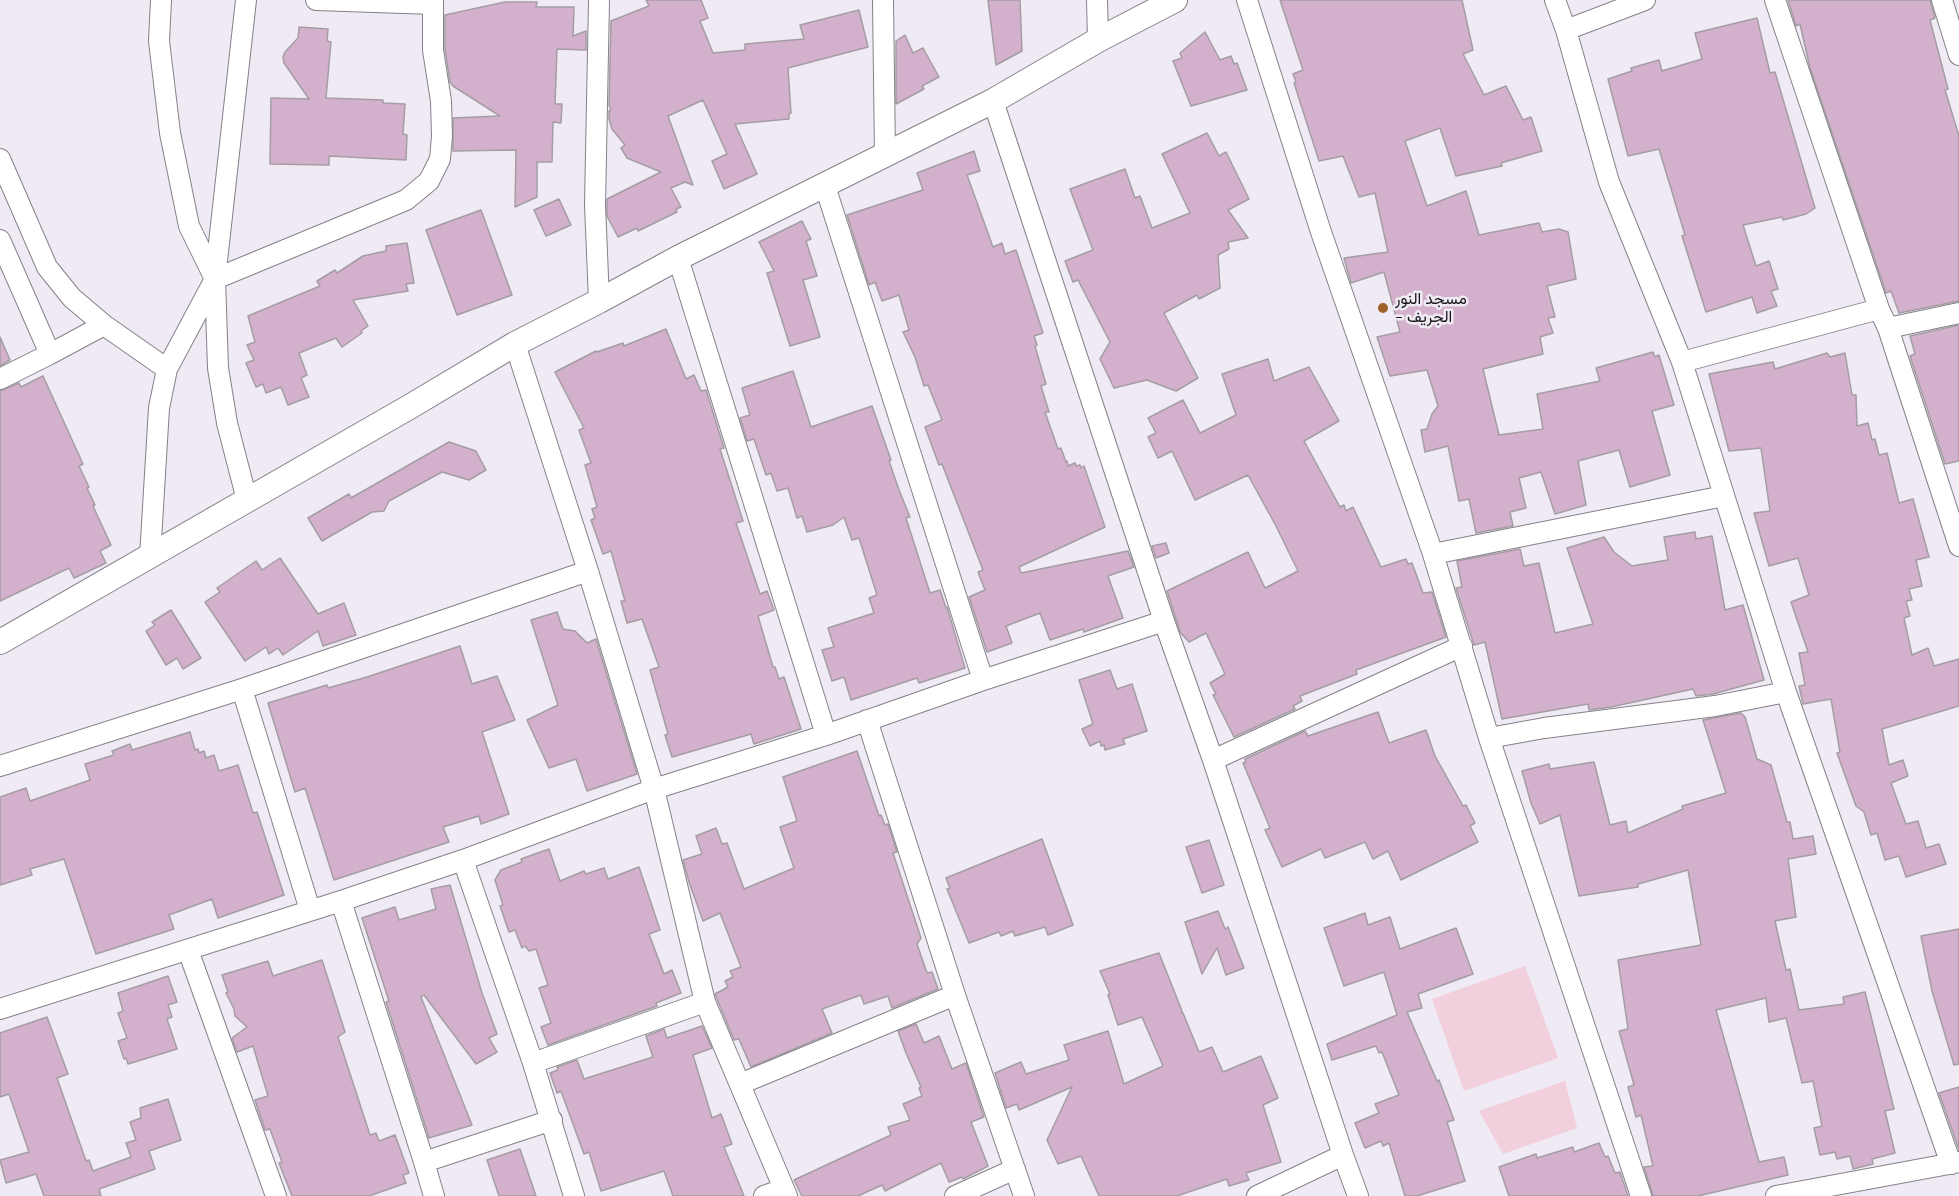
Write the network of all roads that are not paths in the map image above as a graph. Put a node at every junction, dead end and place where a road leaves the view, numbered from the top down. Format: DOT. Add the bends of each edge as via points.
graph roads {
  1 [pos="161,0"];
  2 [pos="246,0"];
  3 [pos="316,0"];
  4 [pos="599,0"];
  5 [pos="884,0"];
  6 [pos="1097,0"];
  7 [pos="1175,0"];
  8 [pos="1247,0"];
  9 [pos="1555,0"];
  10 [pos="1645,0"];
  11 [pos="1775,0"];
  12 [pos="1942,0"];
  13 [pos="433,2"];
  14 [pos="1566,30"];
  15 [pos="1098,40"];
  16 [pos="1958,51"];
  17 [pos="993,101"];
  18 [pos="885,156"];
  19 [pos="0,159"];
  20 [pos="825,186"];
  21 [pos="0,240"];
  22 [pos="678,258"];
  23 [pos="215,279"];
  24 [pos="599,301"];
  25 [pos="1879,309"];
  26 [pos="1959,313"];
  27 [pos="104,325"];
  28 [pos="1888,328"];
  29 [pos="515,344"];
  30 [pos="50,354"];
  31 [pos="1682,362"];
  32 [pos="167,369"];
  33 [pos="0,379"];
  34 [pos="1724,496"];
  35 [pos="247,501"];
  36 [pos="1959,546"];
  37 [pos="1433,554"];
  38 [pos="150,556"];
  39 [pos="588,571"];
  40 [pos="1164,621"];
  41 [pos="0,642"];
  42 [pos="1462,646"];
  43 [pos="983,680"];
  44 [pos="242,689"];
  45 [pos="1786,692"];
  46 [pos="867,720"];
  47 [pos="826,735"];
  48 [pos="1489,738"];
  49 [pos="1214,760"];
  50 [pos="0,766"];
  51 [pos="654,789"];
  52 [pos="462,860"];
  53 [pos="341,901"];
  54 [pos="310,910"];
  55 [pos="188,950"];
  56 [pos="954,995"];
  57 [pos="705,1002"];
  58 [pos="0,1009"];
  59 [pos="533,1063"];
  60 [pos="740,1084"];
  61 [pos="552,1120"];
  62 [pos="1343,1155"];
  63 [pos="424,1162"];
  64 [pos="1955,1163"];
  65 [pos="1015,1169"];
  66 [pos="786,1192"];
  67 [pos="276,1196"];
  68 [pos="434,1196"];
  69 [pos="574,1196"];
  70 [pos="764,1196"];
  71 [pos="955,1196"];
  72 [pos="1024,1196"];
  73 [pos="1257,1196"];
  74 [pos="1358,1196"];
  75 [pos="1641,1196"];
  76 [pos="1776,1196"];
  1 -- 23 [label="street" via="159,40 170,133 189,226"];
  2 -- 23 [label="street"];
  3 -- 13 [label="street"];
  4 -- 24 [label="street" via="595,205"];
  5 -- 18 [label="street"];
  6 -- 15 [label="street"];
  7 -- 15 [label="street"];
  8 -- 37 [label="street" via="1321,232"];
  9 -- 14 [label="street"];
  10 -- 14 [label="street"];
  11 -- 25 [label="street"];
  12 -- 16 [label="street"];
  13 -- 23 [label="street" via="433,50 442,136 440,159 429,181 406,200"];
  14 -- 31 [label="street" via="1609,182"];
  15 -- 17 [label="street"];
  17 -- 18 [label="street"];
  17 -- 40 [label="street"];
  18 -- 20 [label="street"];
  19 -- 27 [label="street" via="47,267 72,298"];
  20 -- 22 [label="street"];
  20 -- 43 [label="street"];
  21 -- 30 [label="street"];
  22 -- 24 [label="street"];
  22 -- 47 [label="street"];
  23 -- 32 [label="street"];
  23 -- 35 [label="street" via="218,368"];
  24 -- 29 [label="street"];
  25 -- 28 [label="street"];
  25 -- 31 [label="street"];
  26 -- 28 [label="street"];
  27 -- 30 [label="street"];
  27 -- 32 [label="street"];
  28 -- 36 [label="street"];
  29 -- 35 [label="street"];
  29 -- 39 [label="street"];
  30 -- 33 [label="street"];
  31 -- 34 [label="street"];
  32 -- 38 [label="street" via="159,408"];
  34 -- 37 [label="street"];
  34 -- 45 [label="street"];
  35 -- 38 [label="street"];
  37 -- 42 [label="street"];
  38 -- 41 [label="street"];
  39 -- 44 [label="street"];
  39 -- 51 [label="street"];
  40 -- 43 [label="street"];
  40 -- 49 [label="street"];
  42 -- 48 [label="street"];
  42 -- 49 [label="street"];
  43 -- 46 [label="street"];
  44 -- 50 [label="street"];
  44 -- 54 [label="street"];
  45 -- 48 [label="street"];
  45 -- 64 [label="street"];
  46 -- 47 [label="street"];
  46 -- 56 [label="street"];
  47 -- 51 [label="street"];
  48 -- 75 [label="street"];
  49 -- 62 [label="street"];
  51 -- 52 [label="street"];
  51 -- 57 [label="street"];
  52 -- 53 [label="street"];
  52 -- 59 [label="street"];
  53 -- 54 [label="street"];
  53 -- 63 [label="street"];
  54 -- 55 [label="street"];
  55 -- 58 [label="street"];
  55 -- 67 [label="street"];
  56 -- 60 [label="street"];
  56 -- 65 [label="street"];
  57 -- 59 [label="street"];
  57 -- 60 [label="street"];
  59 -- 61 [label="street"];
  60 -- 66 [label="street"];
  61 -- 63 [label="street"];
  61 -- 69 [label="street"];
  62 -- 73 [label="street"];
  62 -- 74 [label="street"];
  63 -- 68 [label="street"];
  64 -- 76 [label="street"];
  65 -- 71 [label="street"];
  65 -- 72 [label="street"];
  66 -- 70 [label="street"];
}
